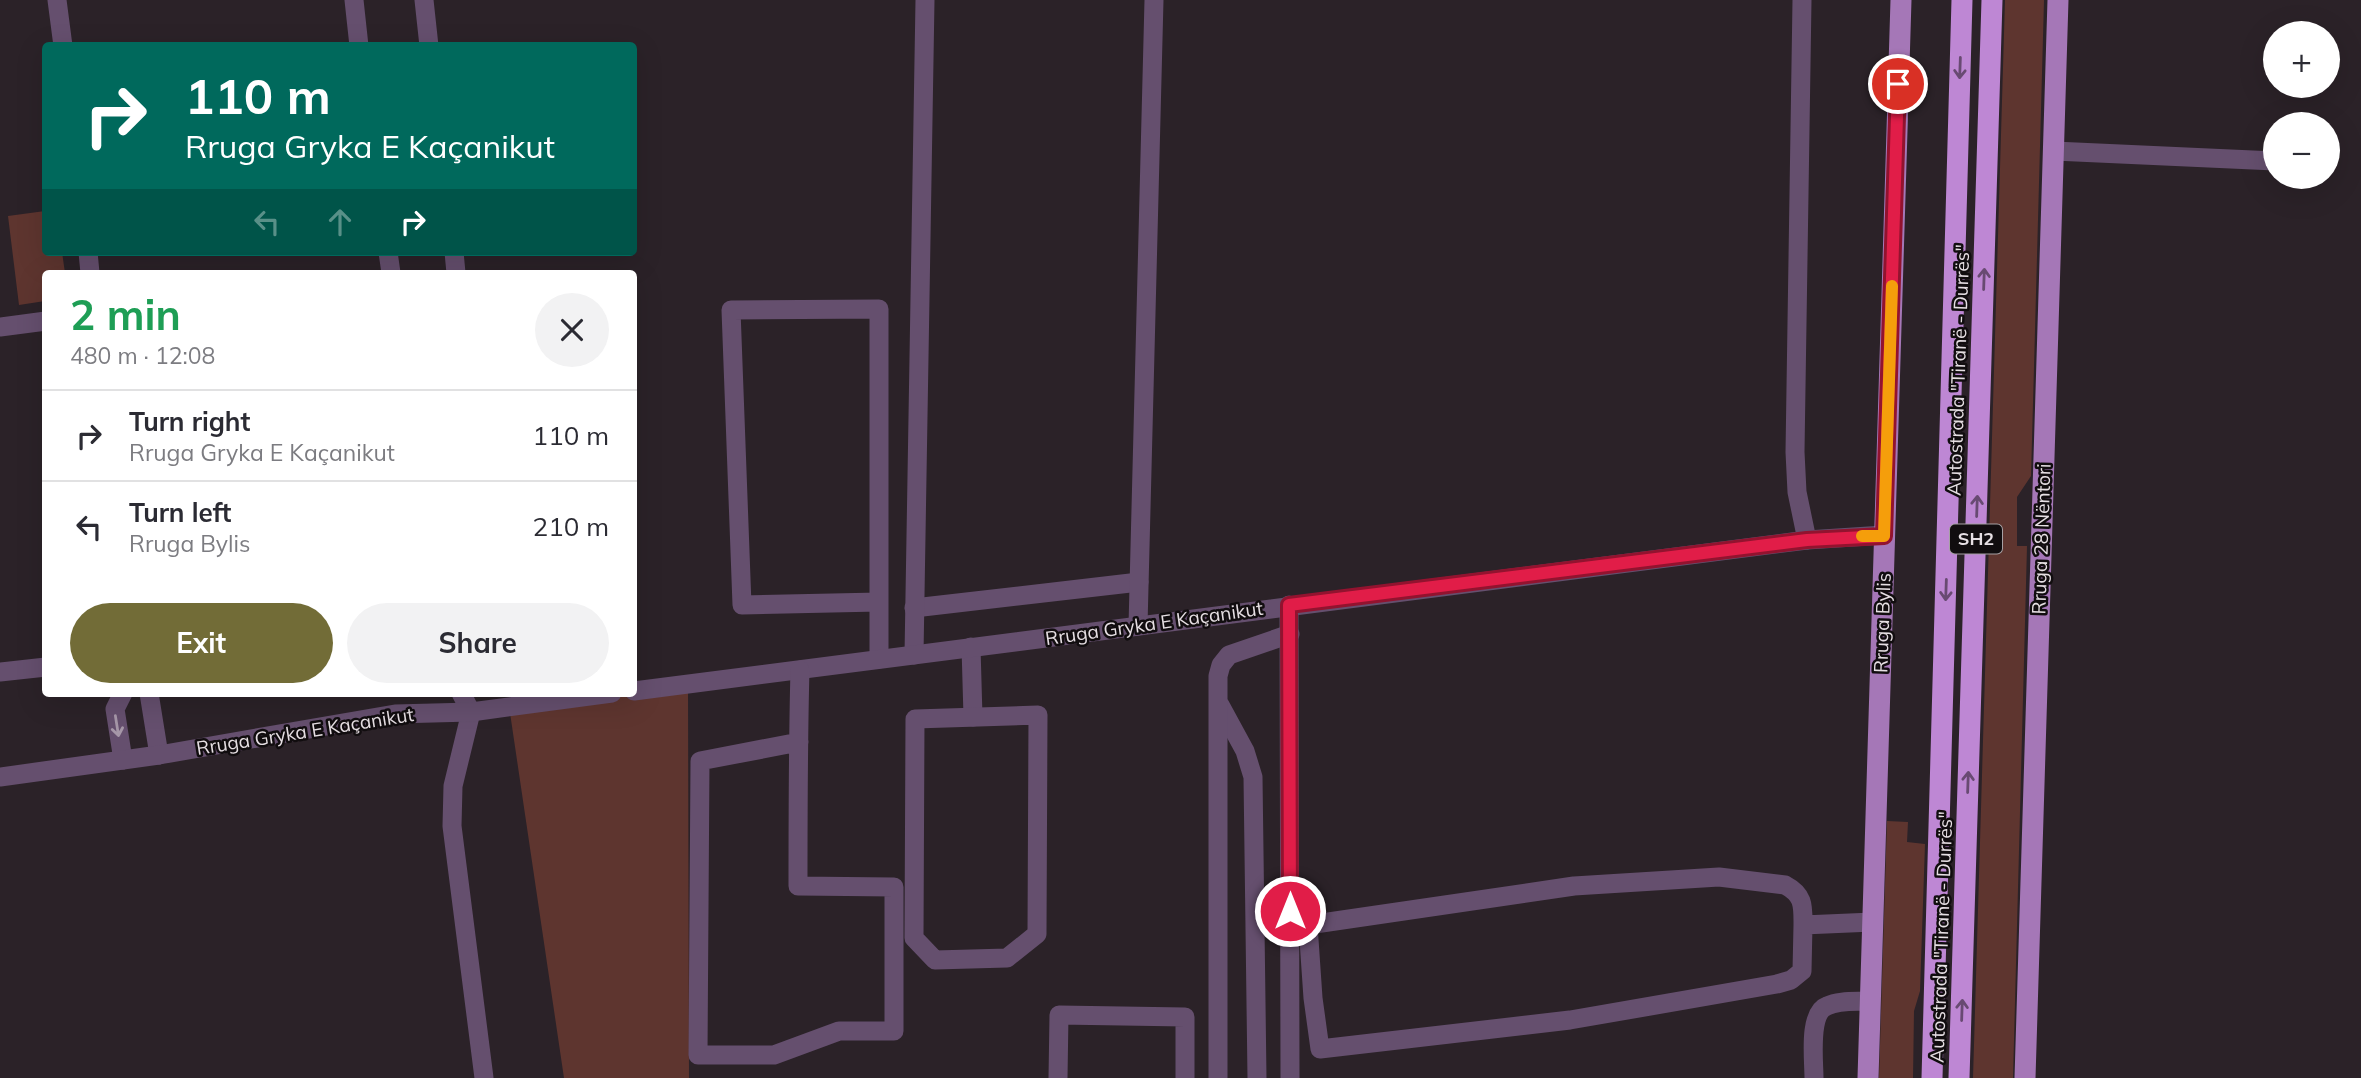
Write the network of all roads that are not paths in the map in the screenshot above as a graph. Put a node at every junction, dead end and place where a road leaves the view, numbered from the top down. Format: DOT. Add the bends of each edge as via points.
graph roads {
  1 [pos="60,0"];
  2 [pos="354,0"];
  3 [pos="424,0"];
  4 [pos="925,0"];
  5 [pos="1154,0"];
  6 [pos="1802,0"];
  7 [pos="1901,0"];
  8 [pos="1962,0"];
  9 [pos="1992,0"];
  10 [pos="2059,0"];
  11 [pos="62,42"];
  12 [pos="359,42"];
  13 [pos="429,42"];
  14 [pos="2054,151"];
  15 [pos="2263,160"];
  16 [pos="42,322"];
  17 [pos="0,327"];
  18 [pos="1884,536"];
  19 [pos="1807,540"];
  20 [pos="1139,582"];
  21 [pos="879,602"];
  22 [pos="1289,605"];
  23 [pos="914,608"];
  24 [pos="1138,626"];
  25 [pos="1290,634"];
  26 [pos="971,647"];
  27 [pos="914,655"];
  28 [pos="879,659"];
  29 [pos="42,667"];
  30 [pos="800,670"];
  31 [pos="0,672"];
  32 [pos="637,691"];
  33 [pos="121,697"];
  34 [pos="150,697"];
  35 [pos="463,697"];
  36 [pos="553,697"];
  37 [pos="508,700"];
  38 [pos="1218,701"];
  39 [pos="471,712"];
  40 [pos="973,717"];
  41 [pos="799,742"];
  42 [pos="159,755"];
  43 [pos="123,760"];
  44 [pos="0,777"];
  45 [pos="1873,922"];
  46 [pos="1802,925"];
  47 [pos="1934,991"];
  48 [pos="1870,1001"];
  49 [pos="484,1078"];
  50 [pos="1058,1078"];
  51 [pos="1185,1078"];
  52 [pos="1219,1078"];
  53 [pos="1257,1078"];
  54 [pos="1290,1078"];
  55 [pos="1814,1078"];
  56 [pos="1868,1078"];
  57 [pos="1920,1078"];
  58 [pos="1932,1078"];
  59 [pos="1959,1078"];
  60 [pos="2025,1078"];
  1 -- 11 [label="street"];
  2 -- 12 [label="street"];
  3 -- 13 [label="street"];
  4 -- 23 [label="street"];
  5 -- 20 [label="street"];
  6 -- 19 [label="street" via="1795,452"];
  7 -- 18 [label="main road, Rruga Bylis"];
  8 -- 47 [label="highway, Autostrada \"Tiranë - Durrës\" / SH2, one-way"];
  59 -- 9 [label="highway, Autostrada \"Tiranë - Durrës\" / SH2, one-way"];
  10 -- 14 [label="main road, Rruga 28 Nëntori"];
  14 -- 15 [label="street"];
  14 -- 60 [label="main road, Rruga 28 Nëntori"];
  16 -- 17 [label="street"];
  18 -- 19 [label="street, Rruga Gryka E Kaçanikut"];
  18 -- 45 [label="main road, Rruga Bylis"];
  19 -- 22 [label="street, Rruga Gryka E Kaçanikut"];
  20 -- 23 [label="street"];
  20 -- 24 [label="street"];
  21 -- 21 [label="street" via="879,309 731,310 742,605"];
  21 -- 28 [label="street"];
  22 -- 24 [label="street, Rruga Gryka E Kaçanikut"];
  22 -- 25 [label="street"];
  23 -- 27 [label="street"];
  24 -- 26 [label="street, Rruga Gryka E Kaçanikut"];
  25 -- 38 [label="street" via="1229,655 1221,665"];
  25 -- 54 [label="street"];
  26 -- 27 [label="street, Rruga Gryka E Kaçanikut"];
  26 -- 40 [label="street"];
  27 -- 28 [label="street, Rruga Gryka E Kaçanikut"];
  28 -- 30 [label="street, Rruga Gryka E Kaçanikut"];
  29 -- 31 [label="street"];
  30 -- 32 [label="street, Rruga Gryka E Kaçanikut"];
  30 -- 41 [label="street"];
  33 -- 43 [label="street, one-way" via="115,709"];
  34 -- 42 [label="street"];
  35 -- 39 [label="street"];
  36 -- 37 [label="street, Rruga Gryka E Kaçanikut"];
  37 -- 39 [label="street, Rruga Gryka E Kaçanikut"];
  38 -- 52 [label="street"];
  38 -- 53 [label="street" via="1245,751 1253,777"];
  39 -- 42 [label="street, Rruga Gryka E Kaçanikut" via="395,714"];
  39 -- 49 [label="street" via="451,804"];
  40 -- 40 [label="street" via="1038,715 1037,934 1007,958 935,960 915,938 915,719"];
  41 -- 41 [label="street" via="797,886 894,887 894,1031 839,1031 774,1055 698,1055 700,761"];
  42 -- 43 [label="street, Rruga Gryka E Kaçanikut"];
  43 -- 44 [label="street, Rruga Gryka E Kaçanikut"];
  45 -- 46 [label="street"];
  45 -- 48 [label="main road, Rruga Bylis"];
  46 -- 46 [label="street" via="1802,971 1777,984 1570,1020 1320,1049 1308,925 1574,886 1719,877 1794,890 1803,903"];
  47 -- 57 [label="highway"];
  47 -- 58 [label="highway, Autostrada \"Tiranë - Durrës\" / SH2"];
  48 -- 55 [label="street" via="1827,1005 1818,1011"];
  48 -- 56 [label="main road, Rruga Bylis"];
  50 -- 51 [label="street" via="1059,1015 1185,1017"];
}
